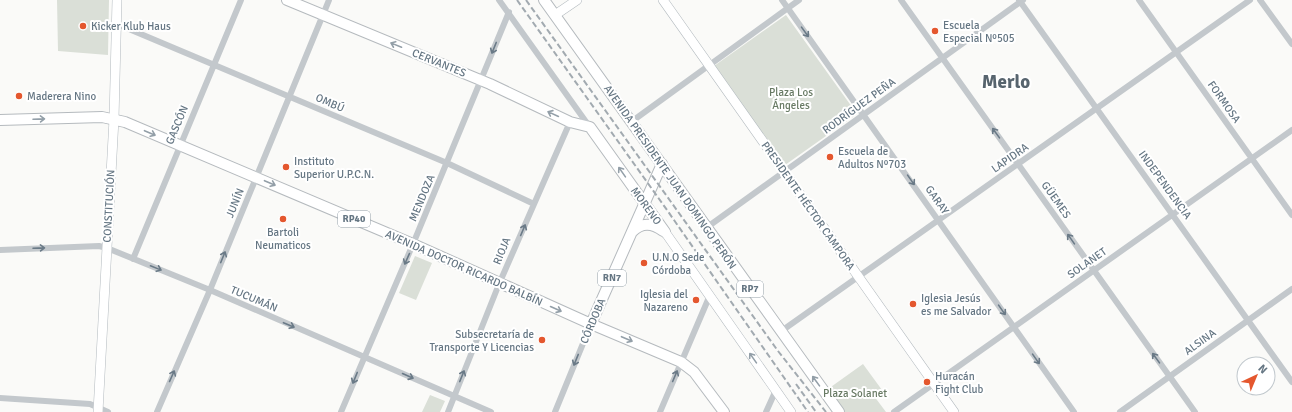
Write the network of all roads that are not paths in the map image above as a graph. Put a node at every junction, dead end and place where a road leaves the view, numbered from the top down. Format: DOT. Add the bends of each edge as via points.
graph roads {
  1 [pos="117,0"];
  2 [pos="241,0"];
  3 [pos="287,0"];
  4 [pos="329,0"];
  5 [pos="499,0"];
  6 [pos="544,0"];
  7 [pos="577,0"];
  8 [pos="663,0"];
  9 [pos="782,0"];
  10 [pos="799,0"];
  11 [pos="901,0"];
  12 [pos="1138,0"];
  13 [pos="1250,0"];
  14 [pos="1260,0"];
  15 [pos="1021,1"];
  16 [pos="788,8"];
  17 [pos="509,12"];
  18 [pos="323,15"];
  19 [pos="556,15"];
  20 [pos="117,24"];
  21 [pos="1292,44"];
  22 [pos="1176,52"];
  23 [pos="942,58"];
  24 [pos="213,64"];
  25 [pos="709,66"];
  26 [pos="481,81"];
  27 [pos="288,96"];
  28 [pos="1097,108"];
  29 [pos="864,114"];
  30 [pos="114,119"];
  31 [pos="0,120"];
  32 [pos="570,122"];
  33 [pos="631,122"];
  34 [pos="590,127"];
  35 [pos="1292,130"];
  36 [pos="179,145"];
  37 [pos="1252,158"];
  38 [pos="447,163"];
  39 [pos="662,164"];
  40 [pos="1018,164"];
  41 [pos="785,172"];
  42 [pos="256,177"];
  43 [pos="534,204"];
  44 [pos="644,204"];
  45 [pos="1174,214"];
  46 [pos="1292,215"];
  47 [pos="939,220"];
  48 [pos="706,228"];
  49 [pos="632,232"];
  50 [pos="665,232"];
  51 [pos="413,244"];
  52 [pos="107,248"];
  53 [pos="0,250"];
  54 [pos="133,259"];
  55 [pos="1093,271"];
  56 [pos="858,277"];
  57 [pos="499,284"];
  58 [pos="1292,289"];
  59 [pos="210,290"];
  60 [pos="710,295"];
  61 [pos="1249,320"];
  62 [pos="591,324"];
  63 [pos="1014,327"];
  64 [pos="780,332"];
  65 [pos="364,357"];
  66 [pos="681,362"];
  67 [pos="1170,377"];
  68 [pos="1292,382"];
  69 [pos="934,384"];
  70 [pos="776,390"];
  71 [pos="454,396"];
  72 [pos="0,398"];
  73 [pos="98,410"];
  74 [pos="108,412"];
  75 [pos="157,412"];
  76 [pos="342,412"];
  77 [pos="448,412"];
  78 [pos="491,412"];
  79 [pos="555,412"];
  80 [pos="660,412"];
  81 [pos="724,412"];
  82 [pos="766,412"];
  83 [pos="791,412"];
  84 [pos="839,412"];
  85 [pos="894,412"];
  86 [pos="954,412"];
  87 [pos="1074,412"];
  88 [pos="1120,412"];
  89 [pos="1195,412"];
  1 -- 20 [label="street, CONSTITUCIÓN"];
  2 -- 24 [label="street, GASCÓN"];
  3 -- 18 [label="main road, CERVANTES"];
  4 -- 18 [label="street, JUNÍN"];
  5 -- 17 [label="street, MORENO"];
  6 -- 19 [label="main road, AVENIDA PRESIDENTE JUAN DOMINGO PERÓN / RP7"];
  7 -- 19 [label="street"];
  8 -- 25 [label="street, PRESIDENTE HÉCTOR CAMPORA"];
  9 -- 16 [label="street, GARAY"];
  10 -- 16 [label="street"];
  11 -- 23 [label="street, GÜEMES"];
  12 -- 22 [label="street, FORMOSA"];
  13 -- 22 [label="street, LAPIDRA"];
  14 -- 21 [label="street"];
  15 -- 23 [label="street, RODRÍGUEZ PEÑA"];
  15 -- 28 [label="street, INDEPENDENCIA"];
  16 -- 25 [label="street"];
  16 -- 29 [label="street, GARAY, one-way"];
  17 -- 26 [label="street, MENDOZA, one-way"];
  17 -- 34 [label="street, MORENO"];
  26 -- 18 [label="main road, CERVANTES, one-way"];
  18 -- 27 [label="street, JUNÍN"];
  19 -- 33 [label="main road, AVENIDA PRESIDENTE JUAN DOMINGO PERÓN / RP7"];
  20 -- 24 [label="street, OMBÚ"];
  20 -- 30 [label="street, CONSTITUCIÓN"];
  22 -- 28 [label="street, LAPIDRA"];
  22 -- 37 [label="street, FORMOSA"];
  23 -- 29 [label="street, RODRÍGUEZ PEÑA"];
  40 -- 23 [label="street, GÜEMES, one-way"];
  24 -- 27 [label="street, OMBÚ"];
  24 -- 36 [label="street, GASCÓN"];
  25 -- 33 [label="street"];
  25 -- 41 [label="street, PRESIDENTE HÉCTOR CAMPORA"];
  32 -- 26 [label="main road, CERVANTES, one-way"];
  26 -- 38 [label="street, MENDOZA"];
  27 -- 38 [label="street, OMBÚ"];
  27 -- 42 [label="street, JUNÍN"];
  28 -- 40 [label="street, LAPIDRA"];
  28 -- 45 [label="street, INDEPENDENCIA"];
  29 -- 41 [label="street, RODRÍGUEZ PEÑA"];
  29 -- 47 [label="street, GARAY, one-way"];
  31 -- 30 [label="main road, AVENIDA DOCTOR RICARDO BALBÍN / RP40, one-way" via="102,117"];
  30 -- 36 [label="main road, AVENIDA DOCTOR RICARDO BALBÍN / RP40, one-way"];
  30 -- 52 [label="street, CONSTITUCIÓN"];
  32 -- 34 [label="main road, CERVANTES"];
  32 -- 43 [label="street, RIOJA"];
  33 -- 39 [label="main road, AVENIDA PRESIDENTE JUAN DOMINGO PERÓN / RP7"];
  44 -- 34 [label="main road, MORENO, one-way"];
  35 -- 37 [label="street, SOLANET"];
  36 -- 42 [label="main road, AVENIDA DOCTOR RICARDO BALBÍN / RP40"];
  36 -- 54 [label="street, GASCÓN"];
  37 -- 45 [label="street, SOLANET"];
  37 -- 46 [label="street, FORMOSA"];
  38 -- 43 [label="street, OMBÚ"];
  38 -- 51 [label="street, MENDOZA"];
  39 -- 44 [label="main road, CÓRDOBA / RN7"];
  39 -- 48 [label="main road, AVENIDA PRESIDENTE JUAN DOMINGO PERÓN / RP7"];
  40 -- 47 [label="street, LAPIDRA"];
  55 -- 40 [label="street, GÜEMES, one-way"];
  41 -- 48 [label="street, RODRÍGUEZ PEÑA"];
  41 -- 56 [label="street, PRESIDENTE HÉCTOR CAMPORA"];
  42 -- 51 [label="main road, AVENIDA DOCTOR RICARDO BALBÍN / RP40, one-way"];
  59 -- 42 [label="street, JUNÍN, one-way"];
  57 -- 43 [label="street, RIOJA, one-way"];
  44 -- 49 [label="main road, CÓRDOBA / RN7"];
  44 -- 50 [label="main road, MORENO"];
  45 -- 55 [label="street, SOLANET"];
  45 -- 61 [label="street, INDEPENDENCIA"];
  47 -- 56 [label="street, LAPIDRA"];
  47 -- 63 [label="street, GARAY, one-way"];
  48 -- 64 [label="main road, AVENIDA PRESIDENTE JUAN DOMINGO PERÓN / RP7"];
  49 -- 50 [label="main road" via="638,226 647,224"];
  49 -- 62 [label="main road, CÓRDOBA / RN7"];
  50 -- 60 [label="street, MORENO"];
  51 -- 57 [label="main road, AVENIDA DOCTOR RICARDO BALBÍN / RP40"];
  51 -- 65 [label="street, MENDOZA, one-way"];
  53 -- 52 [label="street, TUCUMÁN, one-way" via="99,246"];
  52 -- 54 [label="street, TUCUMÁN"];
  52 -- 73 [label="street, CONSTITUCIÓN"];
  54 -- 59 [label="street, TUCUMÁN, one-way"];
  55 -- 63 [label="street, SOLANET"];
  67 -- 55 [label="street, GÜEMES, one-way"];
  56 -- 64 [label="street, LAPIDRA"];
  56 -- 69 [label="street, PRESIDENTE HÉCTOR CAMPORA"];
  57 -- 62 [label="main road, AVENIDA DOCTOR RICARDO BALBÍN / RP40, one-way"];
  71 -- 57 [label="street, RIOJA, one-way"];
  58 -- 61 [label="street, ALSINA"];
  59 -- 65 [label="street, TUCUMÁN, one-way"];
  75 -- 59 [label="street, JUNÍN, one-way"];
  60 -- 66 [label="street"];
  70 -- 60 [label="street, MORENO, one-way"];
  61 -- 67 [label="street, ALSINA"];
  61 -- 68 [label="street, INDEPENDENCIA"];
  62 -- 66 [label="main road, AVENIDA DOCTOR RICARDO BALBÍN, one-way"];
  62 -- 79 [label="street, CÓRDOBA, one-way"];
  63 -- 69 [label="street, SOLANET"];
  63 -- 87 [label="street, GARAY, one-way"];
  84 -- 64 [label="main road, AVENIDA PRESIDENTE JUAN DOMINGO PERÓN / RP7, one-way"];
  65 -- 71 [label="street, TUCUMÁN, one-way"];
  65 -- 76 [label="street, MENDOZA, one-way"];
  80 -- 66 [label="street, one-way"];
  66 -- 81 [label="main road, AVENIDA DOCTOR RICARDO BALBÍN" via="694,372"];
  67 -- 88 [label="street, ALSINA"];
  67 -- 89 [label="street, GÜEMES"];
  69 -- 85 [label="street, SOLANET"];
  69 -- 86 [label="street, PRESIDENTE HÉCTOR CAMPORA"];
  70 -- 82 [label="street"];
  70 -- 83 [label="street, MORENO"];
  71 -- 77 [label="street, RIOJA"];
  71 -- 78 [label="street, TUCUMÁN"];
  72 -- 73 [label="street" via="90,404"];
  73 -- 74 [label="street"];
}
